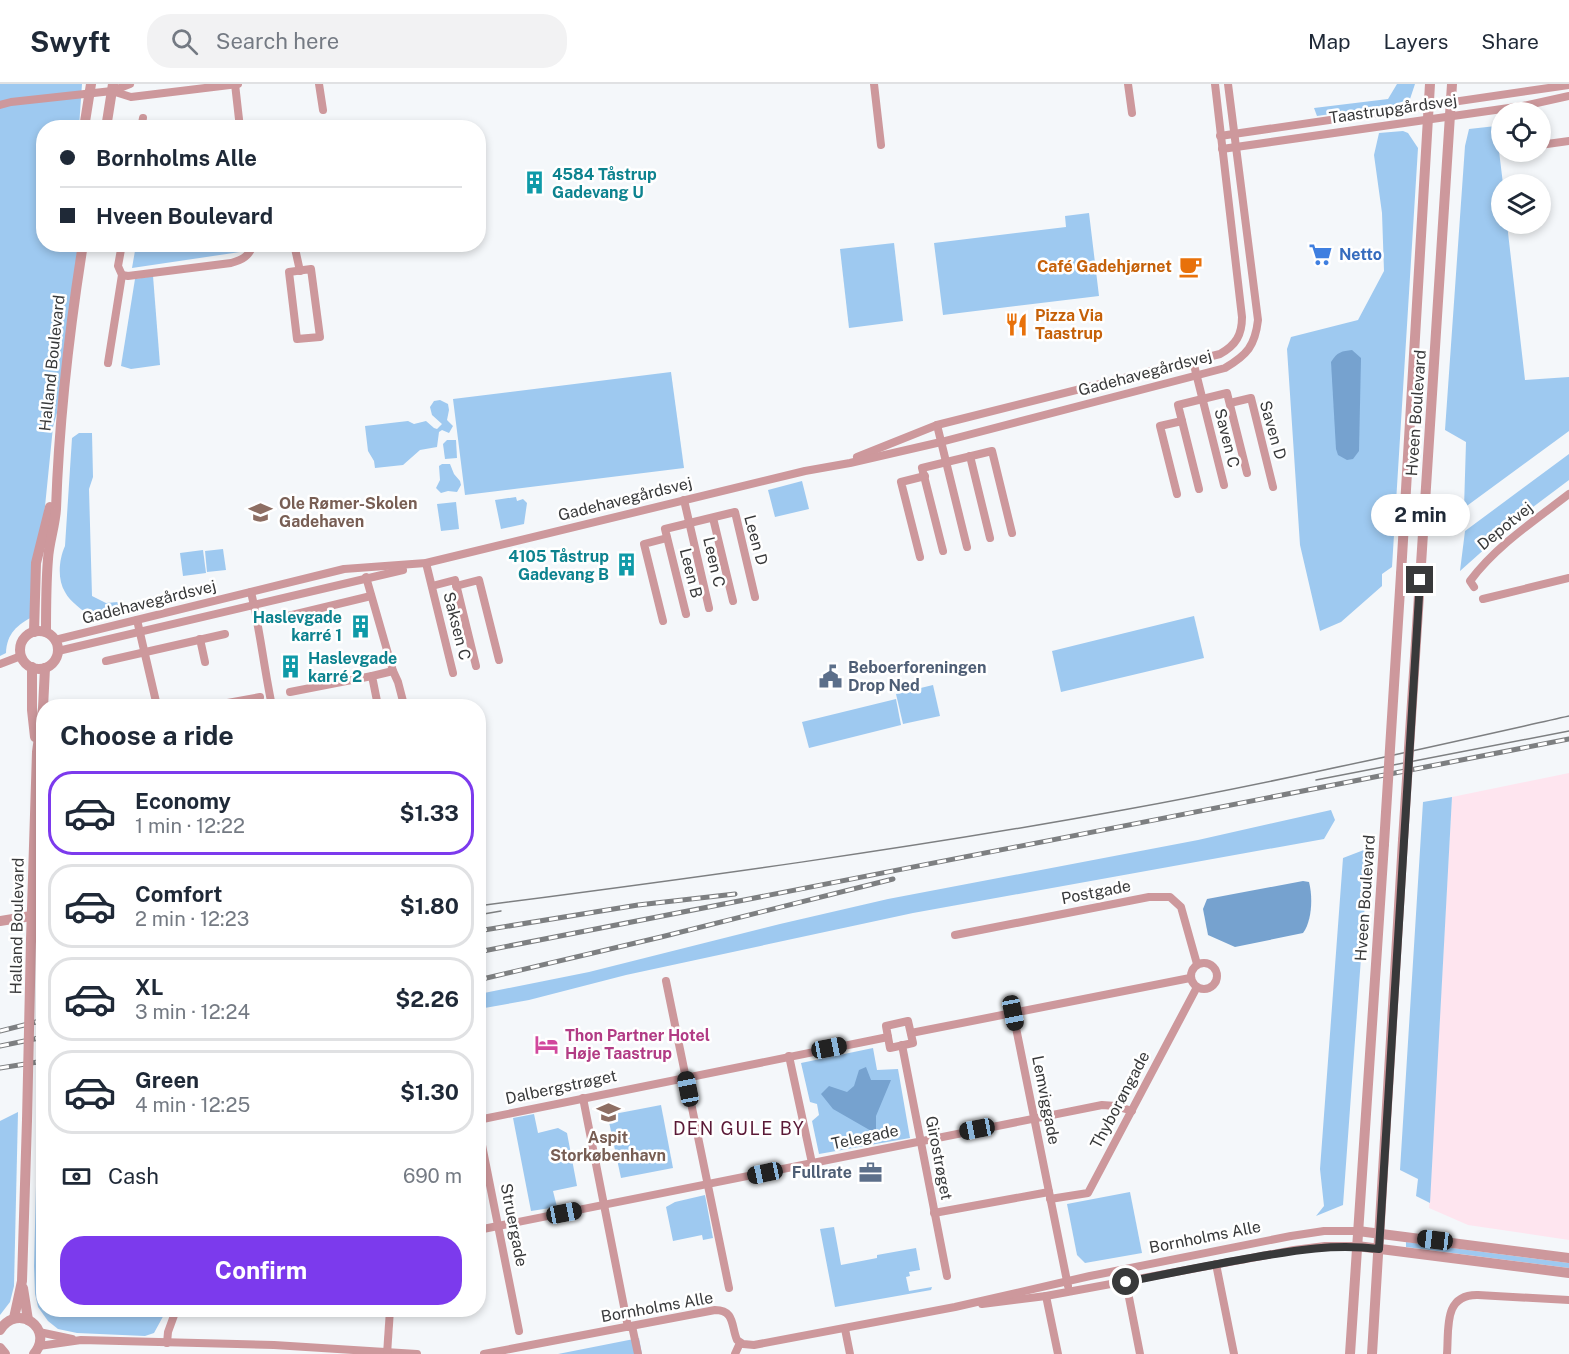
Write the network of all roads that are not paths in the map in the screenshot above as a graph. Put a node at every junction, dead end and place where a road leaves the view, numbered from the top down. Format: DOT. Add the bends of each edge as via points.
graph roads {
  1 [pos="130,84"];
  2 [pos="236,84"];
  3 [pos="319,84"];
  4 [pos="874,84"];
  5 [pos="1128,84"];
  6 [pos="1215,84"];
  7 [pos="1228,84"];
  8 [pos="1430,84"];
  9 [pos="1452,84"];
  10 [pos="1569,85"];
  11 [pos="112,87"];
  12 [pos="91,88"];
  13 [pos="1569,96"];
  14 [pos="1451,102"];
  15 [pos="0,105"];
  16 [pos="1428,106"];
  17 [pos="323,110"];
  18 [pos="1132,113"];
  19 [pos="1450,116"];
  20 [pos="1428,119"];
  21 [pos="85,120"];
  22 [pos="107,120"];
  23 [pos="239,120"];
  24 [pos="1234,134"];
  25 [pos="1220,136"];
  26 [pos="1569,141"];
  27 [pos="1551,144"];
  28 [pos="881,145"];
  29 [pos="1236,148"];
  30 [pos="1222,149"];
  31 [pos="82,252"];
  32 [pos="121,252"];
  33 [pos="250,252"];
  34 [pos="296,252"];
  35 [pos="300,271"];
  36 [pos="122,275"];
  37 [pos="1192,361"];
  38 [pos="108,363"];
  39 [pos="1196,376"];
  40 [pos="1202,399"];
  41 [pos="1230,403"];
  42 [pos="1182,421"];
  43 [pos="937,425"];
  44 [pos="940,442"];
  45 [pos="970,456"];
  46 [pos="945,462"];
  47 [pos="831,465"];
  48 [pos="1247,473"];
  49 [pos="925,476"];
  50 [pos="1224,485"];
  51 [pos="1273,487"];
  52 [pos="1199,489"];
  53 [pos="1177,494"];
  54 [pos="1569,494"];
  55 [pos="684,500"];
  56 [pos="713,518"];
  57 [pos="689,523"];
  58 [pos="1012,533"];
  59 [pos="667,538"];
  60 [pos="990,538"];
  61 [pos="967,547"];
  62 [pos="943,551"];
  63 [pos="920,557"];
  64 [pos="426,563"];
  65 [pos="366,578"];
  66 [pos="1569,578"];
  67 [pos="432,586"];
  68 [pos="456,586"];
  69 [pos="1474,587"];
  70 [pos="251,592"];
  71 [pos="371,596"];
  72 [pos="755,597"];
  73 [pos="1483,599"];
  74 [pos="733,601"];
  75 [pos="254,604"];
  76 [pos="709,608"];
  77 [pos="686,614"];
  78 [pos="288,616"];
  79 [pos="136,620"];
  80 [pos="663,621"];
  81 [pos="40,632"];
  82 [pos="140,632"];
  83 [pos="225,634"];
  84 [pos="200,639"];
  85 [pos="55,640"];
  86 [pos="58,651"];
  87 [pos="144,652"];
  88 [pos="21,656"];
  89 [pos="498,660"];
  90 [pos="106,661"];
  91 [pos="205,662"];
  92 [pos="0,664"];
  93 [pos="476,666"];
  94 [pos="32,667"];
  95 [pos="45,668"];
  96 [pos="393,671"];
  97 [pos="453,673"];
  98 [pos="372,676"];
  99 [pos="290,692"];
  100 [pos="260,697"];
  101 [pos="43,699"];
  102 [pos="155,699"];
  103 [pos="249,699"];
  104 [pos="271,699"];
  105 [pos="377,699"];
  106 [pos="403,699"];
  107 [pos="36,744"];
  108 [pos="36,782"];
  109 [pos="31,916"];
  110 [pos="0,921"];
  111 [pos="955,935"];
  112 [pos="1197,964"];
  113 [pos="1190,978"];
  114 [pos="666,981"];
  115 [pos="1197,987"];
  116 [pos="1013,1013"];
  117 [pos="911,1033"];
  118 [pos="888,1037"];
  119 [pos="902,1046"];
  120 [pos="789,1056"];
  121 [pos="685,1077"];
  122 [pos="583,1098"];
  123 [pos="1132,1111"];
  124 [pos="486,1118"];
  125 [pos="1034,1119"];
  126 [pos="920,1141"];
  127 [pos="486,1163"];
  128 [pos="812,1163"];
  129 [pos="707,1185"];
  130 [pos="1049,1196"];
  131 [pos="604,1205"];
  132 [pos="934,1213"];
  133 [pos="499,1226"];
  134 [pos="486,1228"];
  135 [pos="1358,1231"];
  136 [pos="1380,1233"];
  137 [pos="1357,1246"];
  138 [pos="1379,1249"];
  139 [pos="1569,1258"];
  140 [pos="1216,1264"];
  141 [pos="1569,1273"];
  142 [pos="947,1276"];
  143 [pos="22,1281"];
  144 [pos="1066,1281"];
  145 [pos="1126,1282"];
  146 [pos="729,1288"];
  147 [pos="1069,1292"];
  148 [pos="1046,1296"];
  149 [pos="1569,1300"];
  150 [pos="955,1307"];
  151 [pos="174,1317"];
  152 [pos="390,1317"];
  153 [pos="14,1318"];
  154 [pos="28,1320"];
  155 [pos="630,1326"];
  156 [pos="845,1329"];
  157 [pos="0,1330"];
  158 [pos="519,1330"];
  159 [pos="39,1332"];
  160 [pos="81,1340"];
  161 [pos="740,1342"];
  162 [pos="152,1343"];
  163 [pos="167,1343"];
  164 [pos="0,1348"];
  165 [pos="36,1350"];
  166 [pos="274,1350"];
  167 [pos="387,1353"];
  168 [pos="4,1354"];
  169 [pos="152,1354"];
  170 [pos="417,1354"];
  171 [pos="484,1354"];
  172 [pos="638,1354"];
  173 [pos="735,1354"];
  174 [pos="850,1354"];
  175 [pos="1058,1354"];
  176 [pos="1140,1354"];
  177 [pos="1234,1354"];
  178 [pos="1350,1354"];
  179 [pos="1372,1354"];
  180 [pos="1447,1354"];
  1 -- 11 [label="street"];
  2 -- 11 [label="street" via="131,97"];
  2 -- 23 [label="street"];
  3 -- 17 [label="street"];
  4 -- 28 [label="street"];
  5 -- 18 [label="street"];
  6 -- 25 [label="street, Gadehavegårdsvej"];
  7 -- 24 [label="street, Gadehavegårdsvej"];
  8 -- 16 [label="street, Hveen Boulevard"];
  9 -- 14 [label="street, Hveen Boulevard"];
  10 -- 14 [label="street, Taastrupgårdsvej"];
  11 -- 12 [label="street"];
  11 -- 22 [label="street"];
  12 -- 15 [label="street"];
  12 -- 21 [label="street"];
  13 -- 19 [label="street, Taastrupgårdsvej"];
  14 -- 16 [label="street, Taastrupgårdsvej"];
  14 -- 19 [label="street, Hveen Boulevard"];
  16 -- 20 [label="street, Hveen Boulevard"];
  16 -- 24 [label="street, Taastrupgårdsvej"];
  19 -- 20 [label="street, Taastrupgårdsvej"];
  19 -- 136 [label="street, Hveen Boulevard, bridge"];
  20 -- 29 [label="street, Taastrupgårdsvej"];
  20 -- 135 [label="street, Hveen Boulevard, bridge"];
  24 -- 25 [label="street, Taastrupgårdsvej"];
  24 -- 29 [label="street, Gadehavegårdsvej"];
  25 -- 30 [label="street, Gadehavegårdsvej"];
  26 -- 27 [label="street"];
  29 -- 30 [label="street, Taastrupgårdsvej"];
  29 -- 39 [label="street, Gadehavegårdsvej" via="1258,320 1256,336 1240,359"];
  30 -- 37 [label="street, Gadehavegårdsvej" via="1242,327 1229,349"];
  31 -- 81 [label="street, Halland Boulevard"];
  32 -- 36 [label="street" via="118,266"];
  33 -- 36 [label="street" via="231,263"];
  34 -- 35 [label="street"];
  35 -- 35 [label="street" via="311,269 320,337 297,339 289,272"];
  36 -- 38 [label="street"];
  37 -- 39 [label="street, Saven C"];
  37 -- 43 [label="street, Gadehavegårdsvej"];
  39 -- 40 [label="street, Saven C"];
  39 -- 44 [label="street, Gadehavegårdsvej"];
  40 -- 41 [label="street, Saven D" via="1227,393"];
  40 -- 42 [label="street" via="1178,405"];
  40 -- 50 [label="street, Saven C"];
  41 -- 48 [label="street, Saven D"];
  41 -- 51 [label="street, Saven D" via="1251,398"];
  42 -- 52 [label="street"];
  42 -- 53 [label="street" via="1160,426"];
  43 -- 44 [label="street"];
  43 -- 47 [label="street, Gadehavegårdsvej"];
  44 -- 46 [label="street"];
  44 -- 47 [label="street, Gadehavegårdsvej"];
  45 -- 46 [label="street"];
  45 -- 58 [label="street" via="992,451"];
  45 -- 60 [label="street"];
  46 -- 49 [label="street" via="922,468"];
  46 -- 61 [label="street"];
  47 -- 55 [label="street, Gadehavegårdsvej"];
  49 -- 62 [label="street"];
  49 -- 63 [label="street" via="901,482"];
  54 -- 69 [label="street, Depotvej" via="1483,564 1470,581"];
  55 -- 57 [label="street, Leen C"];
  55 -- 64 [label="street, Gadehavegårdsvej"];
  56 -- 57 [label="street, Leen D"];
  56 -- 72 [label="street, Leen D" via="735,512"];
  56 -- 74 [label="street"];
  57 -- 59 [label="street, Leen B" via="665,529"];
  57 -- 76 [label="street, Leen C"];
  59 -- 77 [label="street, Leen B"];
  59 -- 80 [label="street, Leen B" via="644,544"];
  64 -- 65 [label="street, Gadehavegårdsvej"];
  64 -- 67 [label="street, Saksen C"];
  64 -- 70 [label="street, Gadehavegårdsvej" via="344,569"];
  65 -- 71 [label="street"];
  65 -- 75 [label="street, Gadehavegårdsvej"];
  66 -- 73 [label="street"];
  67 -- 68 [label="street" via="454,580"];
  67 -- 97 [label="street, Saksen C"];
  68 -- 89 [label="street" via="479,580"];
  68 -- 93 [label="street"];
  70 -- 75 [label="street"];
  70 -- 79 [label="street, Gadehavegårdsvej"];
  71 -- 78 [label="street"];
  71 -- 96 [label="street"];
  75 -- 82 [label="street, Gadehavegårdsvej"];
  75 -- 104 [label="street"];
  79 -- 82 [label="street"];
  79 -- 85 [label="street, Gadehavegårdsvej"];
  81 -- 85 [label="street"];
  81 -- 88 [label="street" via="22,641"];
  82 -- 86 [label="street, Gadehavegårdsvej"];
  82 -- 87 [label="street"];
  83 -- 84 [label="street"];
  84 -- 87 [label="street"];
  84 -- 91 [label="street"];
  85 -- 86 [label="street"];
  86 -- 95 [label="street" via="54,662"];
  87 -- 90 [label="street"];
  87 -- 102 [label="street"];
  88 -- 92 [label="street"];
  88 -- 94 [label="street"];
  94 -- 95 [label="street"];
  94 -- 107 [label="street, Halland Boulevard"];
  95 -- 101 [label="street, Halland Boulevard"];
  96 -- 98 [label="street"];
  96 -- 106 [label="street"];
  98 -- 99 [label="street"];
  98 -- 105 [label="street"];
  100 -- 103 [label="street"];
  108 -- 109 [label="street, Halland Boulevard"];
  109 -- 110 [label="street"];
  109 -- 143 [label="street, Halland Boulevard, bridge"];
  111 -- 112 [label="street, Postgade" via="1149,897 1170,897 1182,907"];
  112 -- 113 [label="street"];
  112 -- 115 [label="street" via="1209,963 1217,975 1211,987"];
  113 -- 115 [label="street"];
  113 -- 116 [label="street"];
  114 -- 121 [label="street"];
  115 -- 123 [label="street, Thyborøngade"];
  116 -- 117 [label="street"];
  116 -- 125 [label="street, Lemviggade"];
  117 -- 118 [label="street" via="908,1022 886,1026"];
  117 -- 119 [label="street" via="913,1043"];
  118 -- 119 [label="street" via="890,1048"];
  118 -- 120 [label="street, Dalbergstrøget"];
  119 -- 126 [label="street, Girostrøget"];
  120 -- 121 [label="street, Dalbergstrøget"];
  120 -- 128 [label="street"];
  121 -- 122 [label="street, Dalbergstrøget"];
  121 -- 129 [label="street"];
  122 -- 124 [label="street, Dalbergstrøget"];
  122 -- 131 [label="street"];
  123 -- 125 [label="street, Telegade" via="1102,1105"];
  123 -- 130 [label="street, Thyborøngade" via="1088,1193"];
  125 -- 126 [label="street, Telegade"];
  125 -- 130 [label="street, Lemviggade"];
  126 -- 128 [label="street, Telegade"];
  126 -- 132 [label="street, Girostrøget"];
  127 -- 133 [label="street, Struergade"];
  128 -- 129 [label="street, Telegade"];
  129 -- 131 [label="street, Telegade"];
  129 -- 146 [label="street"];
  130 -- 132 [label="street"];
  130 -- 144 [label="street, Lemviggade"];
  131 -- 133 [label="street, Telegade"];
  131 -- 155 [label="street"];
  132 -- 142 [label="street, Girostrøget"];
  133 -- 134 [label="street, Telegade"];
  133 -- 158 [label="street, Struergade"];
  135 -- 136 [label="street"];
  135 -- 137 [label="street, Hveen Boulevard"];
  135 -- 144 [label="street, Bornholms Alle" via="1291,1236"];
  136 -- 138 [label="street, Hveen Boulevard"];
  136 -- 139 [label="street"];
  137 -- 138 [label="street"];
  137 -- 140 [label="street, Bornholms Alle" via="1325,1246"];
  137 -- 178 [label="street, Hveen Boulevard"];
  138 -- 141 [label="street"];
  138 -- 179 [label="street, Hveen Boulevard"];
  140 -- 145 [label="street, Bornholms Alle"];
  140 -- 177 [label="street"];
  143 -- 153 [label="street, Halland Boulevard"];
  143 -- 154 [label="street, Halland Boulevard"];
  144 -- 147 [label="street, Lemviggade"];
  144 -- 150 [label="street, Bornholms Alle"];
  145 -- 147 [label="street, Bornholms Alle"];
  145 -- 176 [label="street"];
  147 -- 148 [label="street, Bornholms Alle"];
  148 -- 150 [label="street, Bornholms Alle"];
  148 -- 175 [label="street"];
  149 -- 180 [label="street" via="1464,1296 1450,1311"];
  150 -- 156 [label="street, Bornholms Alle"];
  151 -- 163 [label="street"];
  152 -- 167 [label="street"];
  153 -- 154 [label="street"];
  153 -- 157 [label="street"];
  154 -- 159 [label="street"];
  155 -- 161 [label="street, Bornholms Alle" via="721,1310 731,1316 735,1337"];
  155 -- 171 [label="street, Bornholms Alle"];
  155 -- 172 [label="street"];
  156 -- 161 [label="street, Bornholms Alle" via="754,1345"];
  156 -- 174 [label="street"];
  159 -- 160 [label="street"];
  159 -- 165 [label="street"];
  160 -- 162 [label="street"];
  160 -- 165 [label="street"];
  161 -- 173 [label="street"];
  162 -- 163 [label="street"];
  162 -- 169 [label="street"];
  163 -- 166 [label="street"];
  164 -- 168 [label="street"];
  166 -- 167 [label="street"];
  167 -- 170 [label="street"];
}
